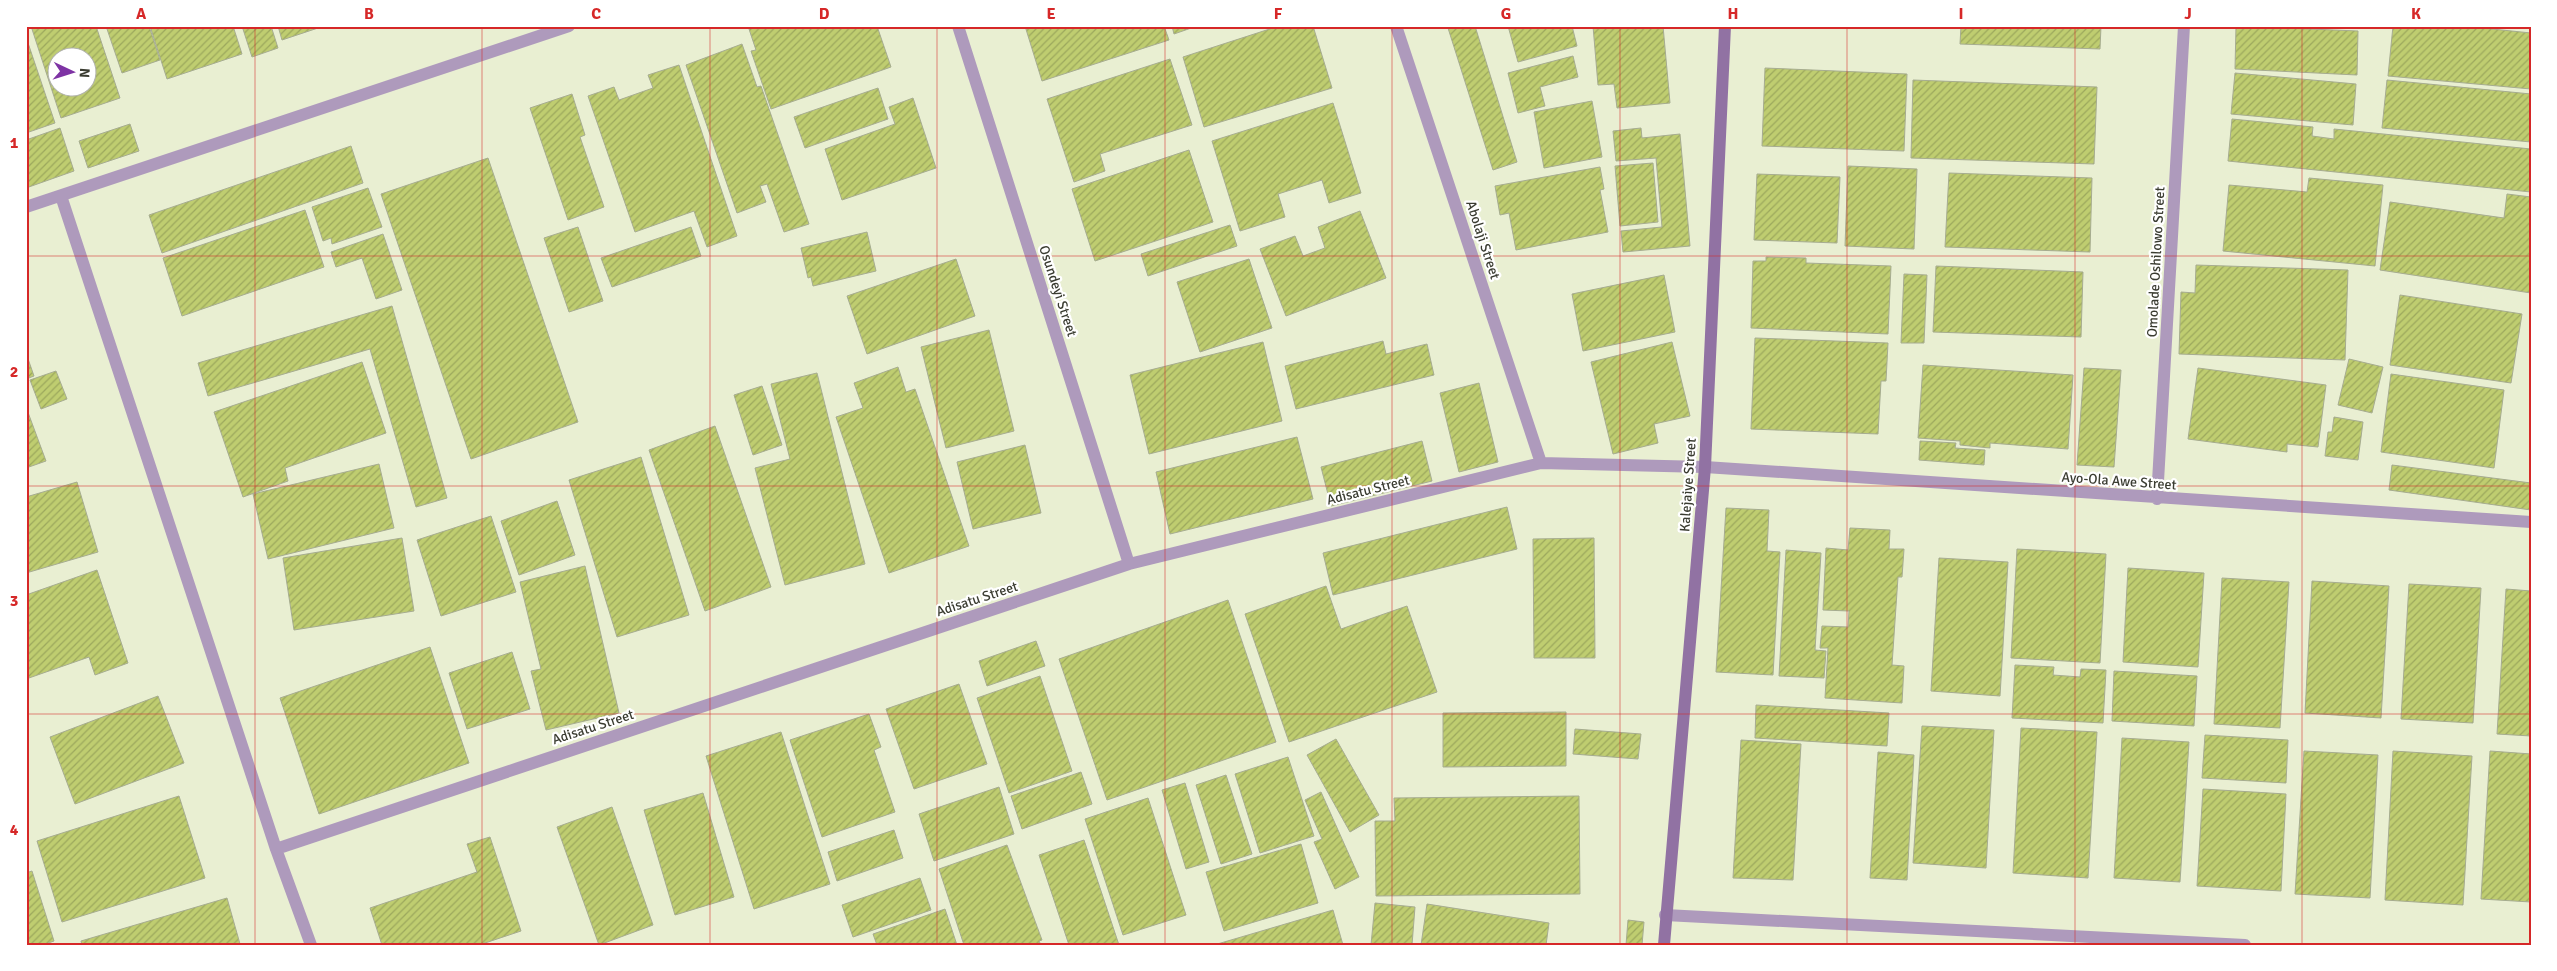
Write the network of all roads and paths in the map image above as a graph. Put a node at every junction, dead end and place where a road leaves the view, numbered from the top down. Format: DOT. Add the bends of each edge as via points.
graph roads {
  1 [pos="569,26"];
  2 [pos="958,26"];
  3 [pos="1396,26"];
  4 [pos="1725,26"];
  5 [pos="2184,26"];
  6 [pos="61,196"];
  7 [pos="26,208"];
  8 [pos="1541,463"];
  9 [pos="1705,467"];
  10 [pos="2156,499"];
  11 [pos="2531,522"];
  12 [pos="1129,564"];
  13 [pos="276,849"];
  14 [pos="1665,915"];
  15 [pos="2128,942"];
  16 [pos="311,945"];
  17 [pos="1664,945"];
  18 [pos="2245,945"];
  1 -- 6 [label="street"];
  2 -- 12 [label="street, Osundeyi Street"];
  3 -- 8 [label="street, Abolaji Street"];
  4 -- 9 [label="street, Kalejaiye Street"];
  5 -- 10 [label="street, Omolade Oshilowo Street"];
  6 -- 7 [label="street"];
  6 -- 13 [label="street"];
  8 -- 9 [label="street, Adisatu Street"];
  8 -- 12 [label="street, Adisatu Street"];
  9 -- 10 [label="street, Ayo-Ola Awe Street"];
  9 -- 14 [label="street, Kalejaiye Street"];
  10 -- 11 [label="street, Ayo-Ola Awe Street"];
  12 -- 13 [label="street, Adisatu Street"];
  13 -- 16 [label="street"];
  14 -- 15 [label="street"];
  14 -- 17 [label="street, Kalejaiye Street"];
  15 -- 18 [label="street"];
}
